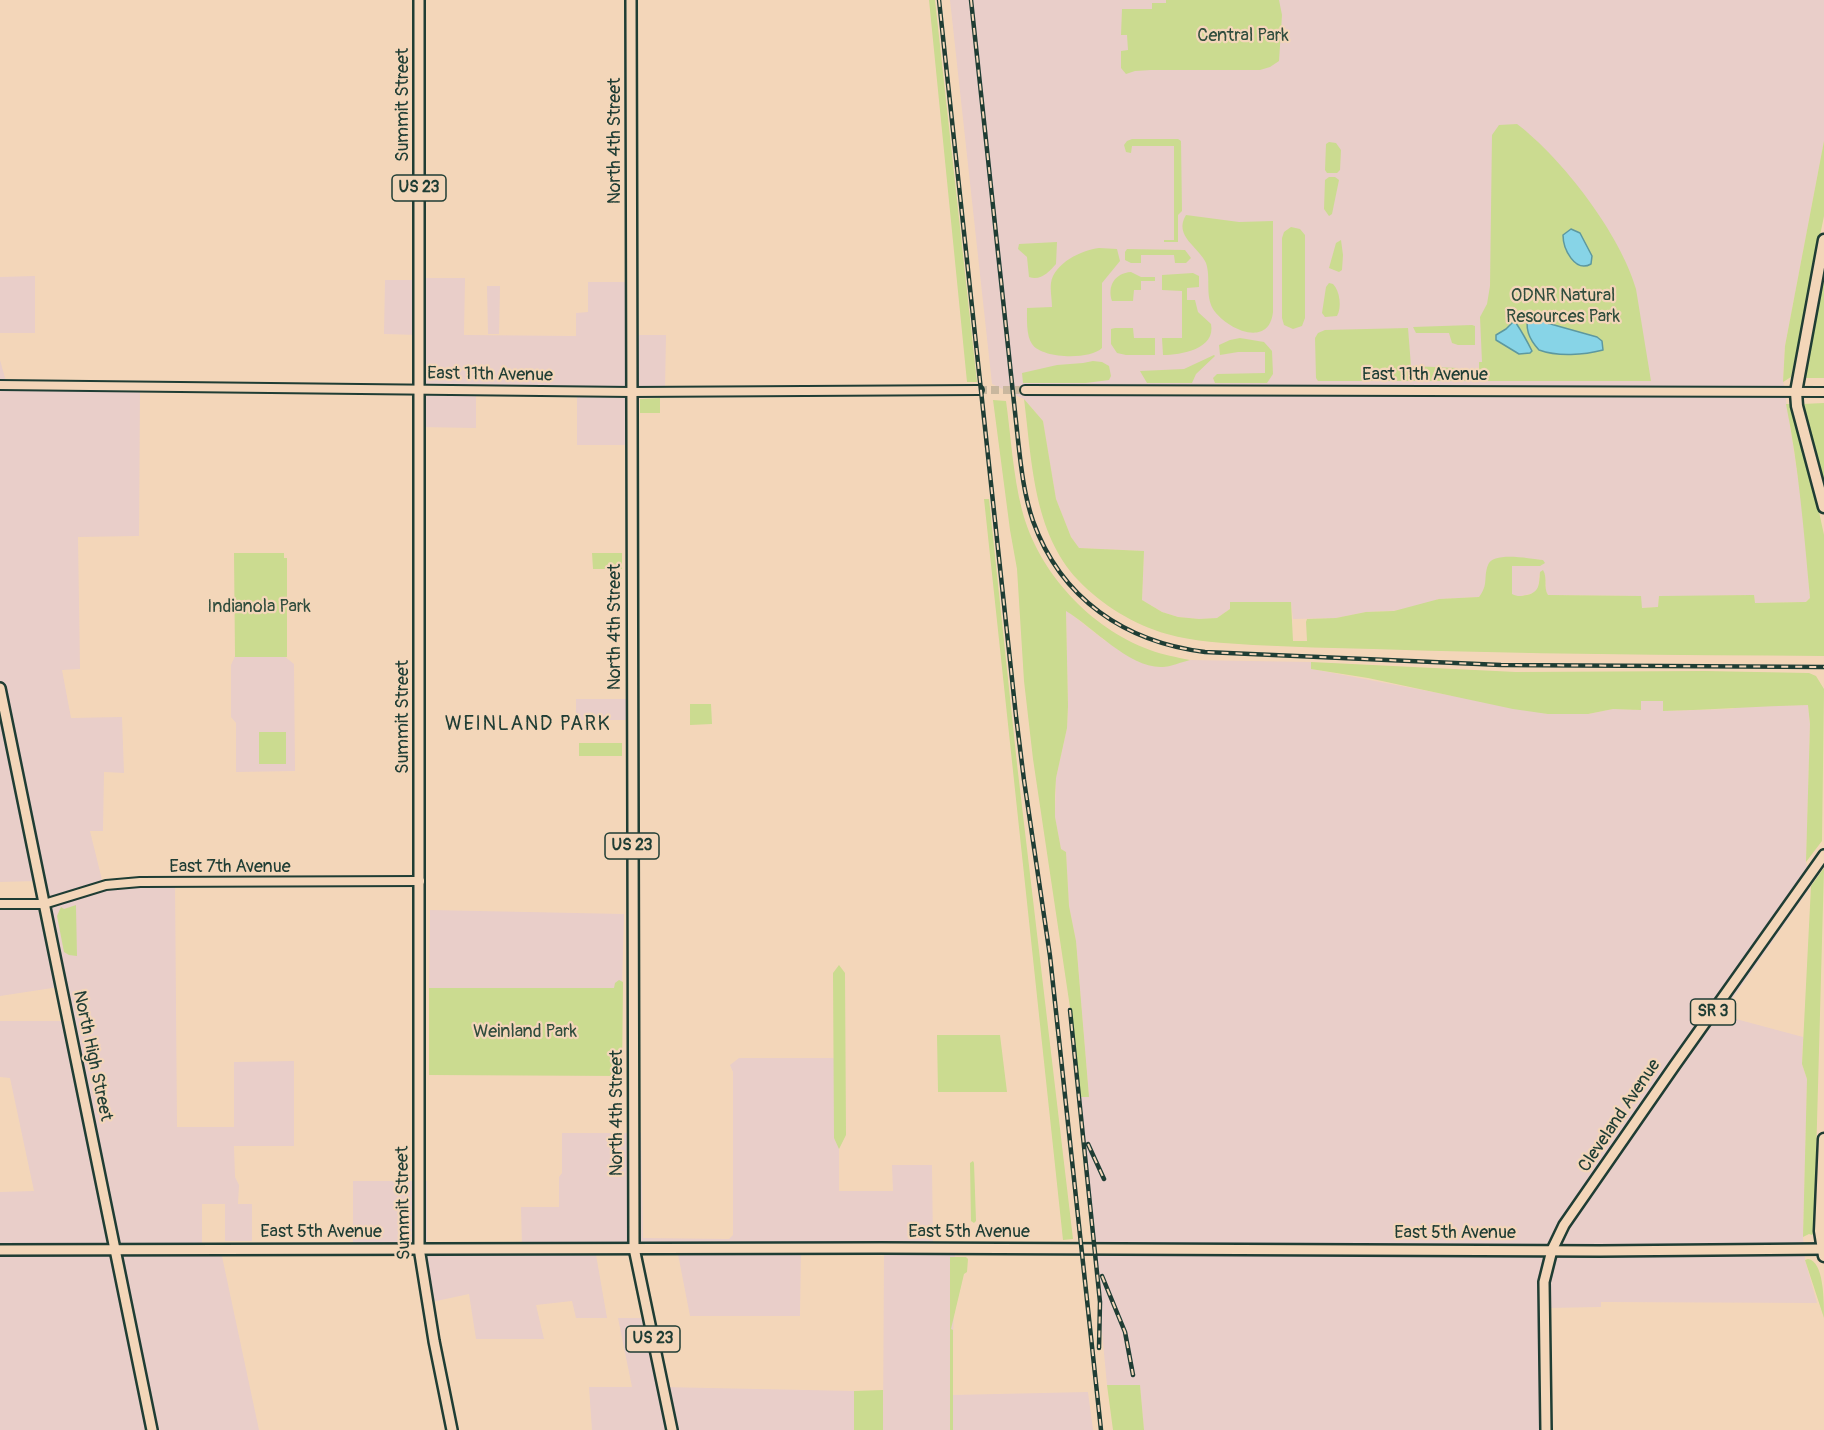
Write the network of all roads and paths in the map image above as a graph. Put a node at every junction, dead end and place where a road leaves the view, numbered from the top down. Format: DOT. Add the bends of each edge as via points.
graph roads {
  1 [pos="419,0"];
  2 [pos="631,0"];
  3 [pos="1824,240"];
  4 [pos="0,385"];
  5 [pos="420,389"];
  6 [pos="979,390"];
  7 [pos="1025,390"];
  8 [pos="631,392"];
  9 [pos="1796,392"];
  10 [pos="1824,392"];
  11 [pos="1824,507"];
  12 [pos="0,688"];
  13 [pos="1824,855"];
  14 [pos="420,881"];
  15 [pos="0,904"];
  16 [pos="44,904"];
  17 [pos="1824,1139"];
  18 [pos="419,1248"];
  19 [pos="634,1248"];
  20 [pos="0,1250"];
  21 [pos="114,1250"];
  22 [pos="1552,1250"];
  23 [pos="1823,1251"];
  24 [pos="152,1430"];
  25 [pos="452,1430"];
  26 [pos="672,1430"];
  27 [pos="1546,1430"];
  1 -- 5 [label="main road, Summit Street / US 23"];
  2 -- 8 [label="main road, North 4th Street / US 23"];
  3 -- 9 [label="highway"];
  4 -- 5 [label="street, East 11th Avenue"];
  5 -- 8 [label="street, East 11th Avenue"];
  5 -- 14 [label="main road, Summit Street / US 23"];
  6 -- 8 [label="street, East 11th Avenue"];
  7 -- 9 [label="street, East 11th Avenue"];
  8 -- 19 [label="main road, North 4th Street / US 23"];
  9 -- 10 [label="street, East 11th Avenue"];
  9 -- 11 [label="highway"];
  12 -- 16 [label="main road, North High Street"];
  13 -- 22 [label="main road, Cleveland Avenue / SR 3" via="1575,1209"];
  14 -- 16 [label="street, East 7th Avenue" via="140,882 106,885"];
  14 -- 18 [label="main road, Summit Street / US 23"];
  15 -- 16 [label="street, East 7th Avenue"];
  16 -- 21 [label="main road, North High Street"];
  17 -- 23 [label="highway" via="1820,1231"];
  18 -- 19 [label="main road, East 5th Avenue"];
  18 -- 21 [label="main road, East 5th Avenue"];
  18 -- 25 [label="main road, Summit Street / US 23"];
  19 -- 22 [label="main road, East 5th Avenue"];
  19 -- 26 [label="main road, North 4th Street / US 23"];
  20 -- 21 [label="main road, East 5th Avenue"];
  21 -- 24 [label="main road, North High Street"];
  22 -- 23 [label="main road, East 5th Avenue"];
  22 -- 27 [label="main road, Cleveland Avenue / SR 3" via="1545,1271 1543,1302"];
}
